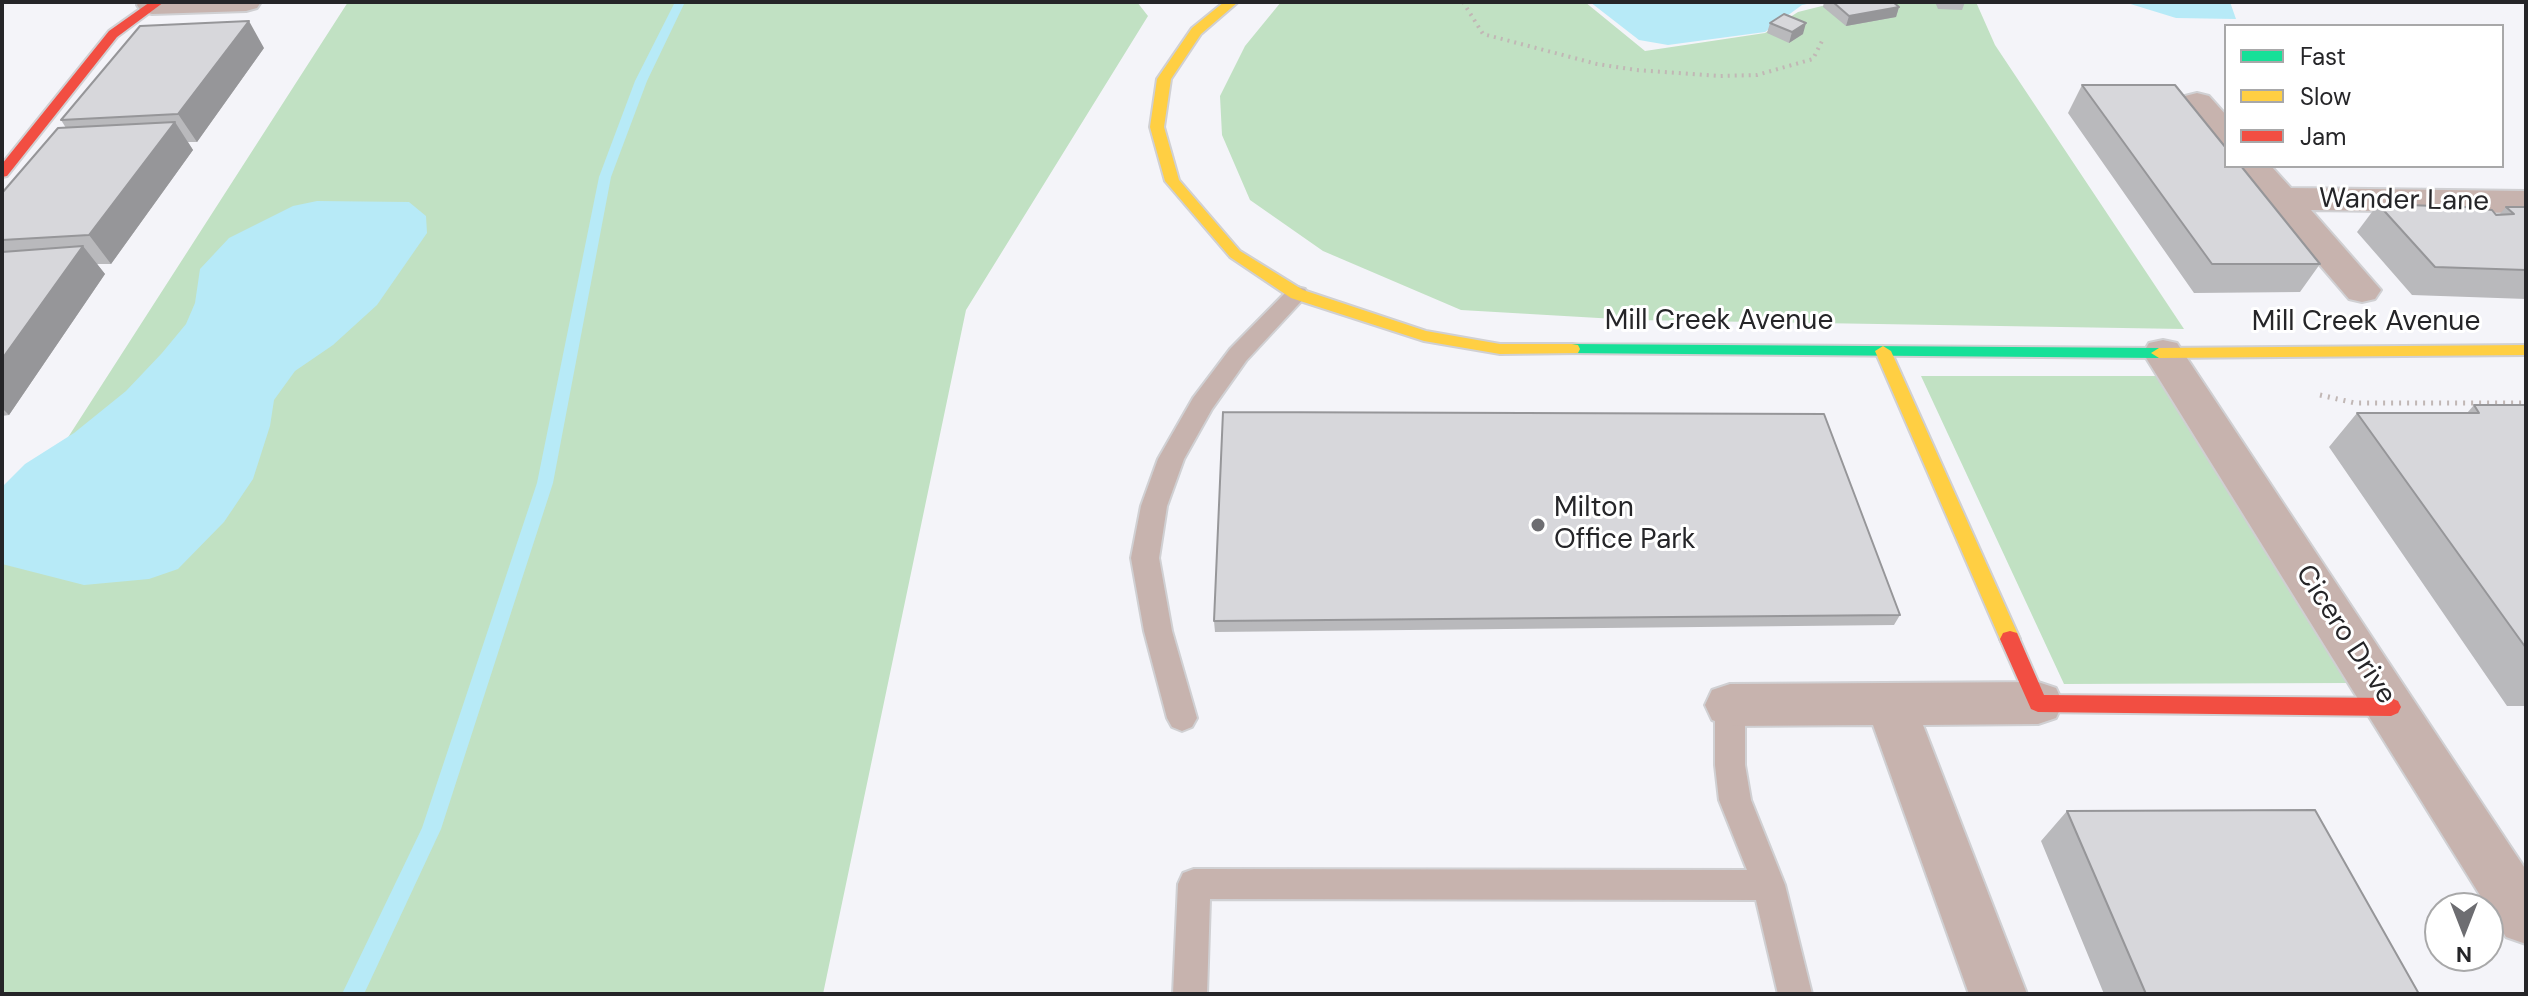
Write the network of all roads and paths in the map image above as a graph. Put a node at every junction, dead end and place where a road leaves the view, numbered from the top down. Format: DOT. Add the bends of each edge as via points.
graph roads {
  1 [pos="246,2"];
  2 [pos="1463,2"];
  3 [pos="1227,3"];
  4 [pos="155,4"];
  5 [pos="1822,41"];
  6 [pos="2197,103"];
  7 [pos="2224,134"];
  8 [pos="2254,168"];
  9 [pos="2,173"];
  10 [pos="2282,199"];
  11 [pos="2526,202"];
  12 [pos="2362,290"];
  13 [pos="1297,294"];
  14 [pos="2526,350"];
  15 [pos="1883,351"];
  16 [pos="2163,353"];
  17 [pos="1890,703"];
  18 [pos="2038,703"];
  19 [pos="1730,705"];
  20 [pos="2391,707"];
  21 [pos="1182,718"];
  22 [pos="1769,885"];
  23 [pos="2526,918"];
  24 [pos="1190,994"];
  25 [pos="1795,994"];
  26 [pos="1998,994"];
  1 -- 4 [label="street"];
  2 -- 5 [label="path" via="1483,34 1636,70 1757,75 1813,59"];
  3 -- 13 [label="street, Mill Creek Avenue" via="1196,31 1164,79 1157,127 1172,181 1235,254"];
  4 -- 9 [label="street" via="105,42"];
  6 -- 7 [label="street"];
  8 -- 10 [label="street"];
  10 -- 11 [label="street, Wander Lane"];
  10 -- 12 [label="street"];
  13 -- 15 [label="street, Mill Creek Avenue" via="1424,336 1500,349"];
  13 -- 21 [label="lane" via="1238,355 1202,404 1171,459 1154,506 1145,558"];
  14 -- 16 [label="street, Mill Creek Avenue"];
  15 -- 16 [label="street, Mill Creek Avenue"];
  15 -- 18 [label="street"];
  16 -- 20 [label="street, Cicero Drive"];
  17 -- 18 [label="street"];
  17 -- 19 [label="street"];
  17 -- 26 [label="street"];
  18 -- 20 [label="street"];
  19 -- 22 [label="lane" via="1735,800"];
  20 -- 23 [label="street, Cicero Drive"];
  22 -- 24 [label="lane" via="1194,884"];
  22 -- 25 [label="lane"];
}
